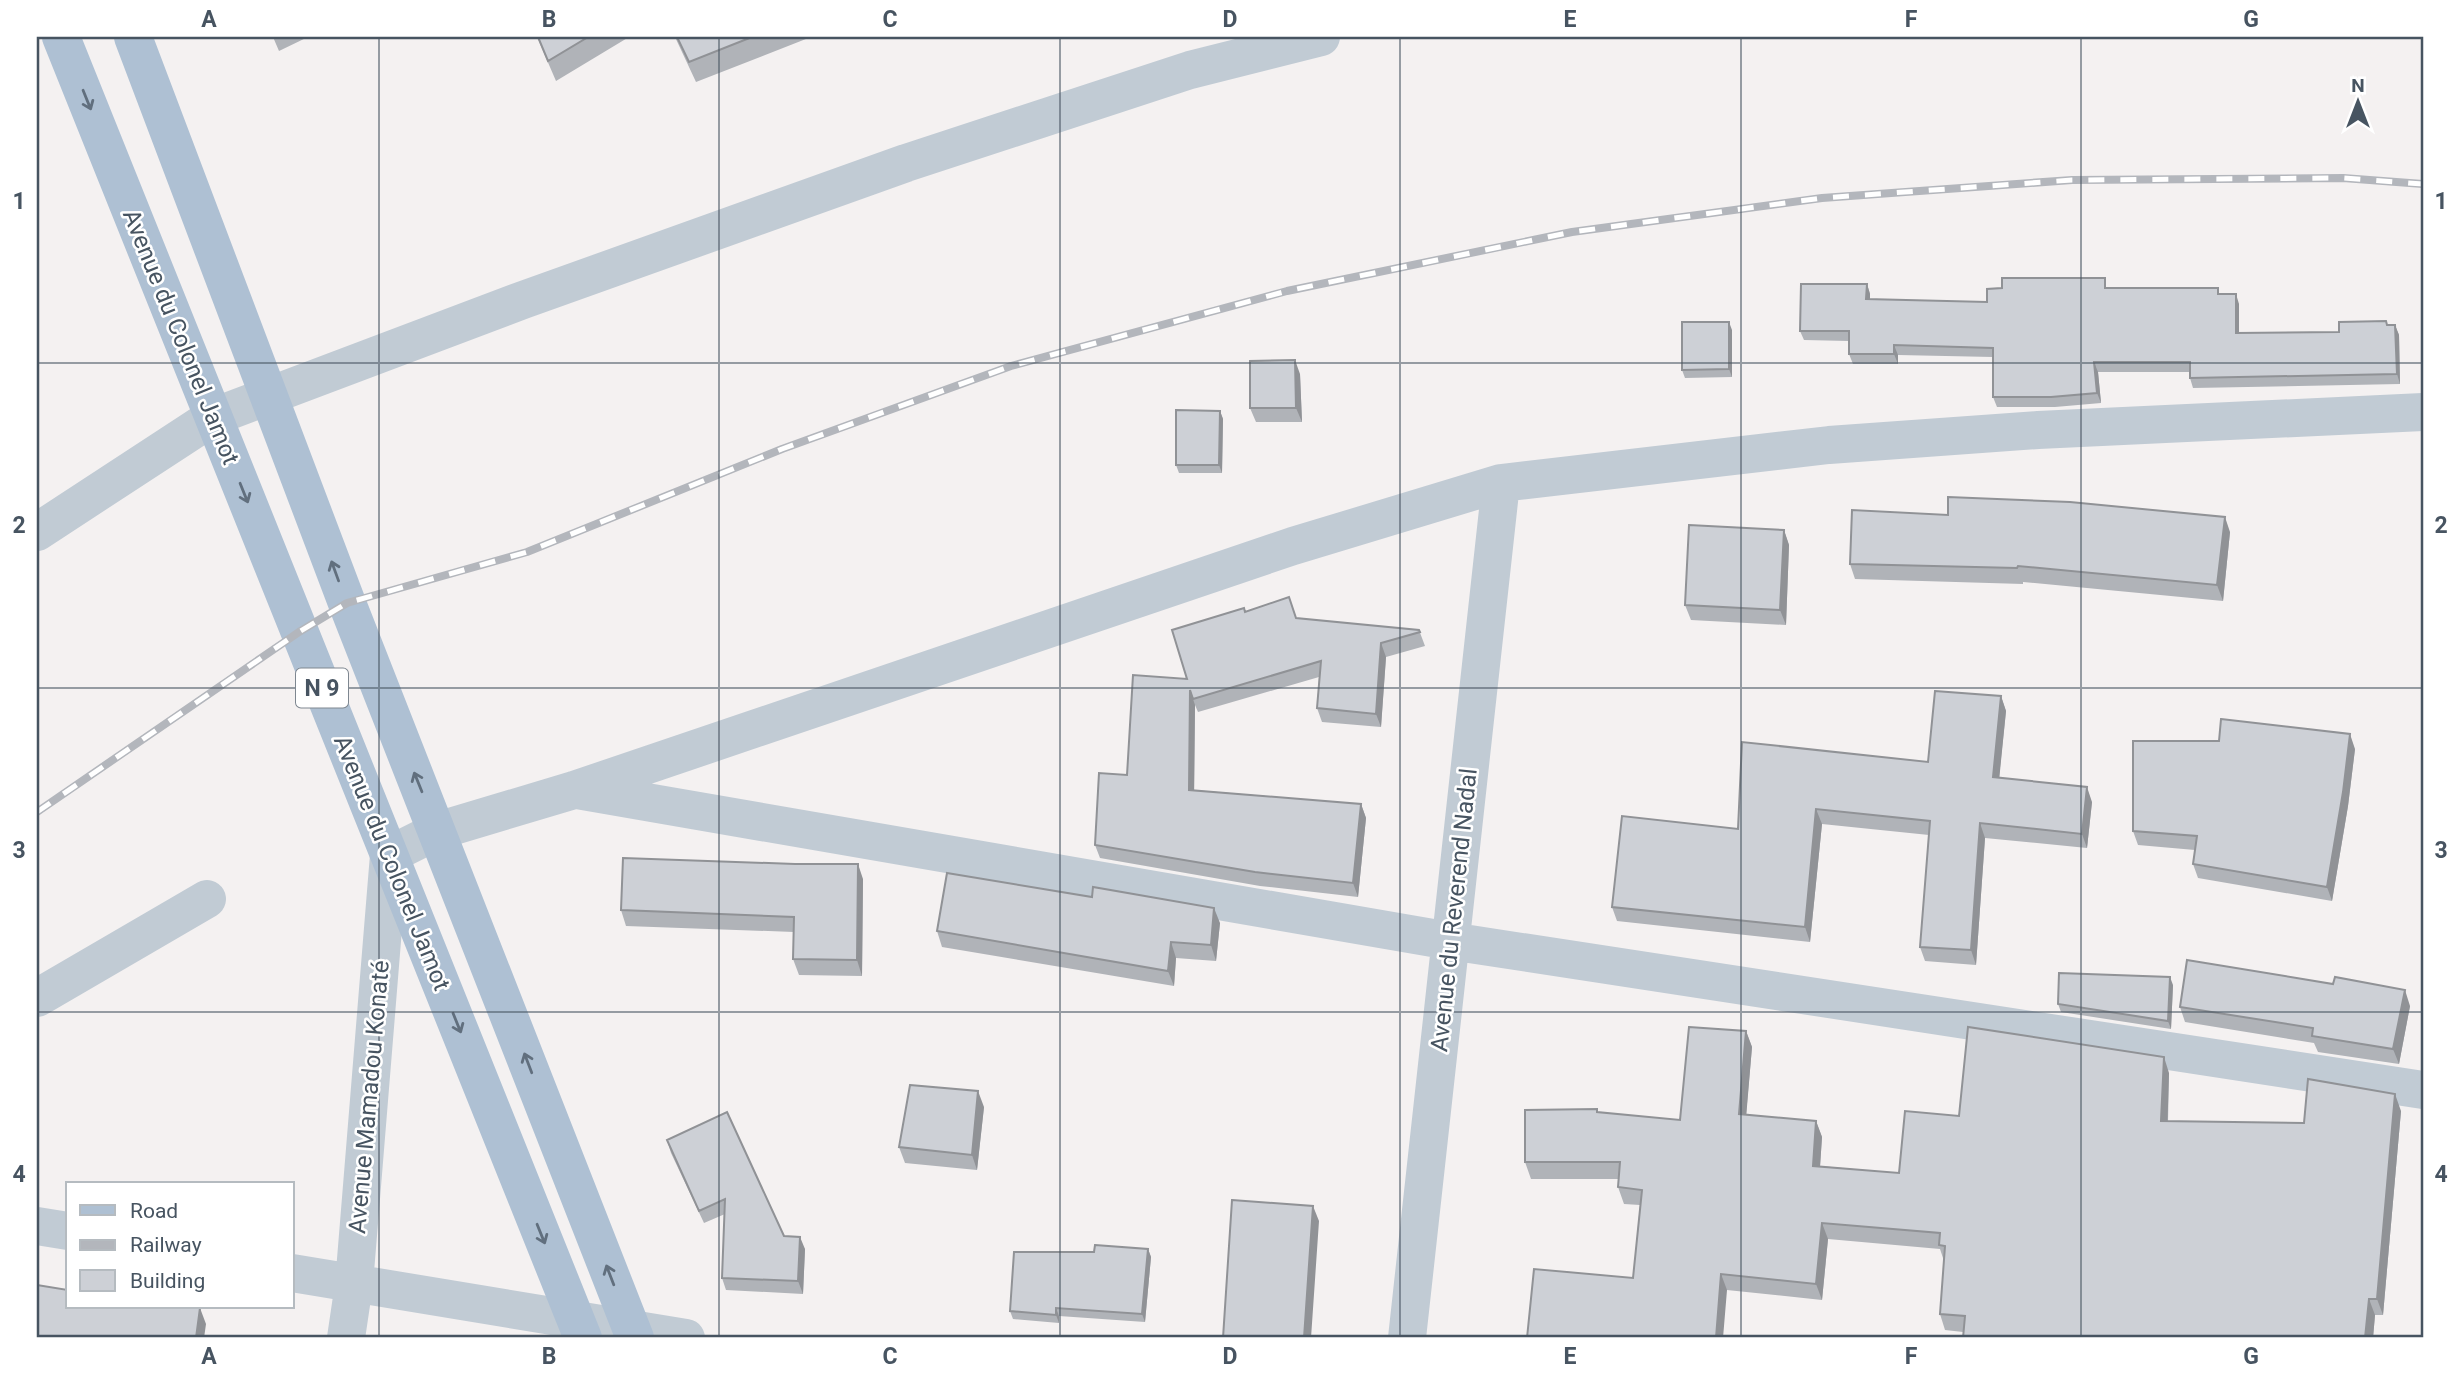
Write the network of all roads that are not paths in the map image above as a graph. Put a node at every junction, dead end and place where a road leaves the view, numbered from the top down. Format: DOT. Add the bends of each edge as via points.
graph roads {
  1 [pos="61,37"];
  2 [pos="134,37"];
  3 [pos="1321,37"];
  4 [pos="270,395"];
  5 [pos="2423,412"];
  6 [pos="213,417"];
  7 [pos="1501,483"];
  8 [pos="37,532"];
  9 [pos="574,790"];
  10 [pos="437,831"];
  11 [pos="389,855"];
  12 [pos="206,899"];
  13 [pos="1450,941"];
  14 [pos="37,998"];
  15 [pos="2423,1090"];
  16 [pos="37,1226"];
  17 [pos="66,1231"];
  18 [pos="294,1273"];
  19 [pos="354,1284"];
  20 [pos="579,1329"];
  21 [pos="634,1334"];
  22 [pos="346,1338"];
  23 [pos="686,1338"];
  24 [pos="1407,1338"];
  1 -- 6 [label="main road, Avenue du Colonel Jamot / N 9, one-way"];
  2 -- 4 [label="main road, N 9"];
  3 -- 4 [label="street" via="1190,70 906,163"];
  4 -- 6 [label="street"];
  10 -- 4 [label="main road, N 9, one-way"];
  5 -- 7 [label="street" via="1829,445"];
  6 -- 8 [label="street"];
  6 -- 11 [label="main road, Avenue du Colonel Jamot / N 9, one-way"];
  7 -- 9 [label="street" via="1293,546"];
  7 -- 13 [label="street, Avenue du Reverend Nadal"];
  9 -- 10 [label="street"];
  9 -- 13 [label="street"];
  10 -- 11 [label="street"];
  21 -- 10 [label="main road, N 9, one-way"];
  11 -- 19 [label="street, Avenue Mamadou Konaté"];
  11 -- 20 [label="main road, Avenue du Colonel Jamot / N 9, one-way"];
  12 -- 14 [label="street"];
  13 -- 15 [label="street"];
  13 -- 24 [label="street, Avenue du Reverend Nadal"];
  16 -- 17 [label="street"];
  18 -- 19 [label="street"];
  19 -- 20 [label="street"];
  19 -- 22 [label="street, Avenue Mamadou Konaté"];
  20 -- 21 [label="street"];
  21 -- 23 [label="street"];
}
